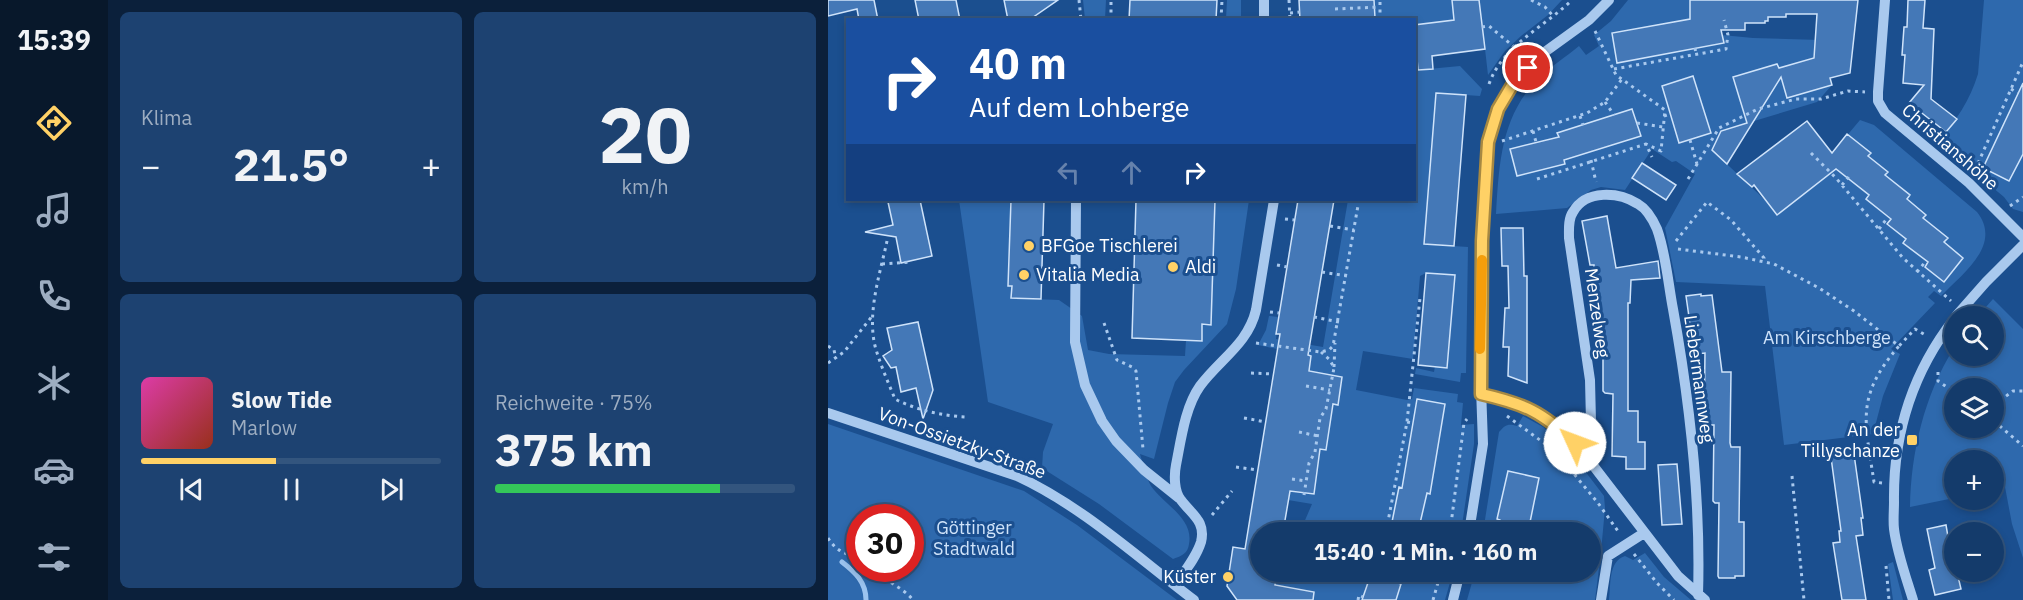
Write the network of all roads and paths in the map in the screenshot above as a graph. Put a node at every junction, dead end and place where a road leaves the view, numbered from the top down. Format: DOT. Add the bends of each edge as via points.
graph roads {
  1 [pos="1079,0"];
  2 [pos="1111,0"];
  3 [pos="1222,0"];
  4 [pos="1264,0"];
  5 [pos="1289,0"];
  6 [pos="1380,0"];
  7 [pos="1532,0"];
  8 [pos="1572,0"];
  9 [pos="1609,0"];
  10 [pos="1885,0"];
  11 [pos="1380,7"];
  12 [pos="1335,9"];
  13 [pos="1300,12"];
  14 [pos="1290,13"];
  15 [pos="1553,16"];
  16 [pos="1081,18"];
  17 [pos="1111,18"];
  18 [pos="1221,18"];
  19 [pos="1264,18"];
  20 [pos="1290,18"];
  21 [pos="1380,18"];
  22 [pos="1590,20"];
  23 [pos="1724,20"];
  24 [pos="1482,27"];
  25 [pos="1514,46"];
  26 [pos="1695,48"];
  27 [pos="1696,54"];
  28 [pos="1644,58"];
  29 [pos="2023,62"];
  30 [pos="1645,63"];
  31 [pos="1614,69"];
  32 [pos="1622,79"];
  33 [pos="1488,84"];
  34 [pos="2011,89"];
  35 [pos="1848,91"];
  36 [pos="2018,93"];
  37 [pos="1605,102"];
  38 [pos="1670,114"];
  39 [pos="1614,115"];
  40 [pos="1580,116"];
  41 [pos="1664,116"];
  42 [pos="1636,123"];
  43 [pos="1583,125"];
  44 [pos="1663,127"];
  45 [pos="1533,131"];
  46 [pos="1690,140"];
  47 [pos="1988,140"];
  48 [pos="1488,142"];
  49 [pos="1536,142"];
  50 [pos="1646,144"];
  51 [pos="1995,144"];
  52 [pos="1811,153"];
  53 [pos="1652,157"];
  54 [pos="1591,160"];
  55 [pos="1697,165"];
  56 [pos="1974,172"];
  57 [pos="1851,174"];
  58 [pos="1537,178"];
  59 [pos="1688,179"];
  60 [pos="1842,185"];
  61 [pos="1597,186"];
  62 [pos="1611,195"];
  63 [pos="1076,201"];
  64 [pos="1274,201"];
  65 [pos="1359,201"];
  66 [pos="1888,217"];
  67 [pos="1330,226"];
  68 [pos="1879,229"];
  69 [pos="1354,230"];
  70 [pos="2023,237"];
  71 [pos="887,241"];
  72 [pos="2023,245"];
  73 [pos="1763,261"];
  74 [pos="1926,261"];
  75 [pos="910,262"];
  76 [pos="882,264"];
  77 [pos="1322,272"];
  78 [pos="1917,272"];
  79 [pos="1347,276"];
  80 [pos="1424,298"];
  81 [pos="1949,306"];
  82 [pos="1965,306"];
  83 [pos="874,314"];
  84 [pos="1314,317"];
  85 [pos="1339,321"];
  86 [pos="1104,323"];
  87 [pos="1944,332"];
  88 [pos="1335,341"];
  89 [pos="1937,341"];
  90 [pos="1260,343"];
  91 [pos="828,346"];
  92 [pos="1899,346"];
  93 [pos="1321,352"];
  94 [pos="836,359"];
  95 [pos="828,363"];
  96 [pos="1334,368"];
  97 [pos="1938,371"];
  98 [pos="1251,373"];
  99 [pos="1273,374"];
  100 [pos="1944,385"];
  101 [pos="1306,386"];
  102 [pos="1330,390"];
  103 [pos="2023,391"];
  104 [pos="1481,394"];
  105 [pos="2004,398"];
  106 [pos="828,413"];
  107 [pos="1508,416"];
  108 [pos="967,417"];
  109 [pos="1244,418"];
  110 [pos="1266,422"];
  111 [pos="1407,422"];
  112 [pos="1413,423"];
  113 [pos="2004,430"];
  114 [pos="1299,432"];
  115 [pos="1318,436"];
  116 [pos="2023,446"];
  117 [pos="1592,464"];
  118 [pos="1236,466"];
  119 [pos="1400,466"];
  120 [pos="1406,467"];
  121 [pos="1258,470"];
  122 [pos="1792,476"];
  123 [pos="1154,478"];
  124 [pos="1292,479"];
  125 [pos="1306,481"];
  126 [pos="1894,483"];
  127 [pos="1233,491"];
  128 [pos="1304,495"];
  129 [pos="1179,499"];
  130 [pos="1389,522"];
  131 [pos="1451,522"];
  132 [pos="1471,522"];
  133 [pos="1201,524"];
  134 [pos="1644,533"];
  135 [pos="828,537"];
  136 [pos="1627,544"];
  137 [pos="846,554"];
  138 [pos="891,582"];
  139 [pos="1438,582"];
  140 [pos="1458,582"];
  141 [pos="1174,585"];
  142 [pos="1363,597"];
  143 [pos="1702,597"];
  144 [pos="913,600"];
  145 [pos="1194,600"];
  146 [pos="1358,600"];
  147 [pos="1433,600"];
  148 [pos="1453,600"];
  149 [pos="1601,600"];
  150 [pos="1674,600"];
  151 [pos="1804,600"];
  152 [pos="1913,600"];
  1 -- 16 [label="path"];
  2 -- 17 [label="path"];
  3 -- 18 [label="path"];
  4 -- 19 [label="street"];
  5 -- 14 [label="path"];
  6 -- 11 [label="path"];
  7 -- 15 [label="path"];
  8 -- 15 [label="path"];
  9 -- 22 [label="street"];
  10 -- 70 [label="street, Christianshöhe" via="1878,92 1881,107 1969,183"];
  11 -- 12 [label="path"];
  11 -- 21 [label="path"];
  13 -- 14 [label="path"];
  14 -- 20 [label="path"];
  15 -- 25 [label="path"];
  22 -- 31 [label="path"];
  22 -- 48 [label="street" via="1542,54 1514,82 1498,109"];
  23 -- 27 [label="path" via="1726,49"];
  24 -- 25 [label="path" via="1489,26"];
  25 -- 33 [label="path"];
  26 -- 27 [label="path"];
  27 -- 30 [label="path"];
  28 -- 30 [label="path"];
  29 -- 34 [label="path"];
  30 -- 31 [label="path"];
  31 -- 32 [label="path"];
  32 -- 37 [label="path"];
  32 -- 41 [label="path" via="1665,110"];
  34 -- 36 [label="path"];
  34 -- 47 [label="path"];
  35 -- 55 [label="path" via="1758,109 1719,128"];
  37 -- 39 [label="path"];
  37 -- 40 [label="path"];
  38 -- 41 [label="path"];
  40 -- 43 [label="path"];
  40 -- 45 [label="path"];
  41 -- 44 [label="path"];
  42 -- 44 [label="path"];
  44 -- 50 [label="path" via="1661,151"];
  45 -- 48 [label="path"];
  45 -- 49 [label="path"];
  46 -- 55 [label="path"];
  47 -- 51 [label="path"];
  47 -- 56 [label="path"];
  48 -- 104 [label="street" via="1482,241"];
  50 -- 53 [label="path"];
  50 -- 54 [label="path"];
  52 -- 60 [label="path"];
  54 -- 58 [label="path"];
  54 -- 61 [label="path"];
  55 -- 59 [label="path"];
  57 -- 60 [label="path"];
  60 -- 68 [label="path"];
  62 -- 117 [label="street, Menzelweg" via="1584,201 1573,211 1570,222 1569,238 1590,380"];
  62 -- 143 [label="street, Liebermannweg" via="1640,205 1652,218 1661,247 1688,409"];
  63 -- 123 [label="street" via="1074,342 1079,363 1102,421 1130,457"];
  64 -- 129 [label="street" via="1252,324 1241,342 1200,386 1190,405 1175,472"];
  65 -- 69 [label="path"];
  66 -- 68 [label="path"];
  67 -- 69 [label="path"];
  68 -- 78 [label="path"];
  69 -- 79 [label="path"];
  71 -- 76 [label="path"];
  72 -- 82 [label="street"];
  73 -- 73 [label="path" via="1731,220 1707,202 1669,249"];
  73 -- 92 [label="path" via="1820,288"];
  74 -- 78 [label="path"];
  75 -- 76 [label="path"];
  76 -- 83 [label="path"];
  77 -- 79 [label="path"];
  78 -- 81 [label="path"];
  79 -- 85 [label="path"];
  80 -- 111 [label="path" via="1420,298"];
  83 -- 94 [label="path"];
  83 -- 108 [label="path" via="875,345 895,399 949,417"];
  84 -- 85 [label="path"];
  85 -- 88 [label="path"];
  86 -- 123 [label="path" via="1117,360 1136,371 1143,450"];
  87 -- 89 [label="street"];
  88 -- 93 [label="path" via="1329,350"];
  88 -- 96 [label="path"];
  89 -- 92 [label="path" via="1915,329"];
  89 -- 126 [label="street" via="1905,413"];
  90 -- 93 [label="path"];
  91 -- 94 [label="path" via="834,350"];
  92 -- 126 [label="path" via="1874,380 1865,413 1874,483"];
  93 -- 96 [label="path"];
  94 -- 95 [label="path"];
  96 -- 102 [label="path"];
  97 -- 100 [label="path" via="1938,381"];
  98 -- 99 [label="path"];
  101 -- 102 [label="path"];
  102 -- 115 [label="path"];
  103 -- 105 [label="path"];
  104 -- 117 [label="street" via="1514,402 1556,424"];
  104 -- 131 [label="path" via="1464,423"];
  104 -- 132 [label="street" via="1483,444"];
  106 -- 141 [label="street, Von-Ossietzky-Straße" via="1040,487"];
  107 -- 136 [label="path" via="1555,451"];
  109 -- 110 [label="path"];
  111 -- 112 [label="path"];
  111 -- 119 [label="path"];
  113 -- 116 [label="path"];
  114 -- 115 [label="path"];
  115 -- 125 [label="path"];
  117 -- 134 [label="street"];
  118 -- 121 [label="path"];
  119 -- 120 [label="path"];
  119 -- 130 [label="path"];
  122 -- 151 [label="path"];
  123 -- 129 [label="street"];
  124 -- 125 [label="path"];
  125 -- 128 [label="path"];
  126 -- 152 [label="street" via="1894,529"];
  127 -- 133 [label="path"];
  129 -- 133 [label="street"];
  133 -- 141 [label="street" via="1198,548"];
  134 -- 136 [label="street"];
  134 -- 143 [label="street" via="1678,576"];
  135 -- 137 [label="path" via="835,548"];
  136 -- 149 [label="street" via="1608,556"];
  136 -- 150 [label="path"];
  138 -- 144 [label="path"];
  139 -- 147 [label="path"];
  140 -- 148 [label="street"];
  141 -- 145 [label="street, Von-Ossietzky-Straße"];
  142 -- 146 [label="path" via="1359,595"];
}
